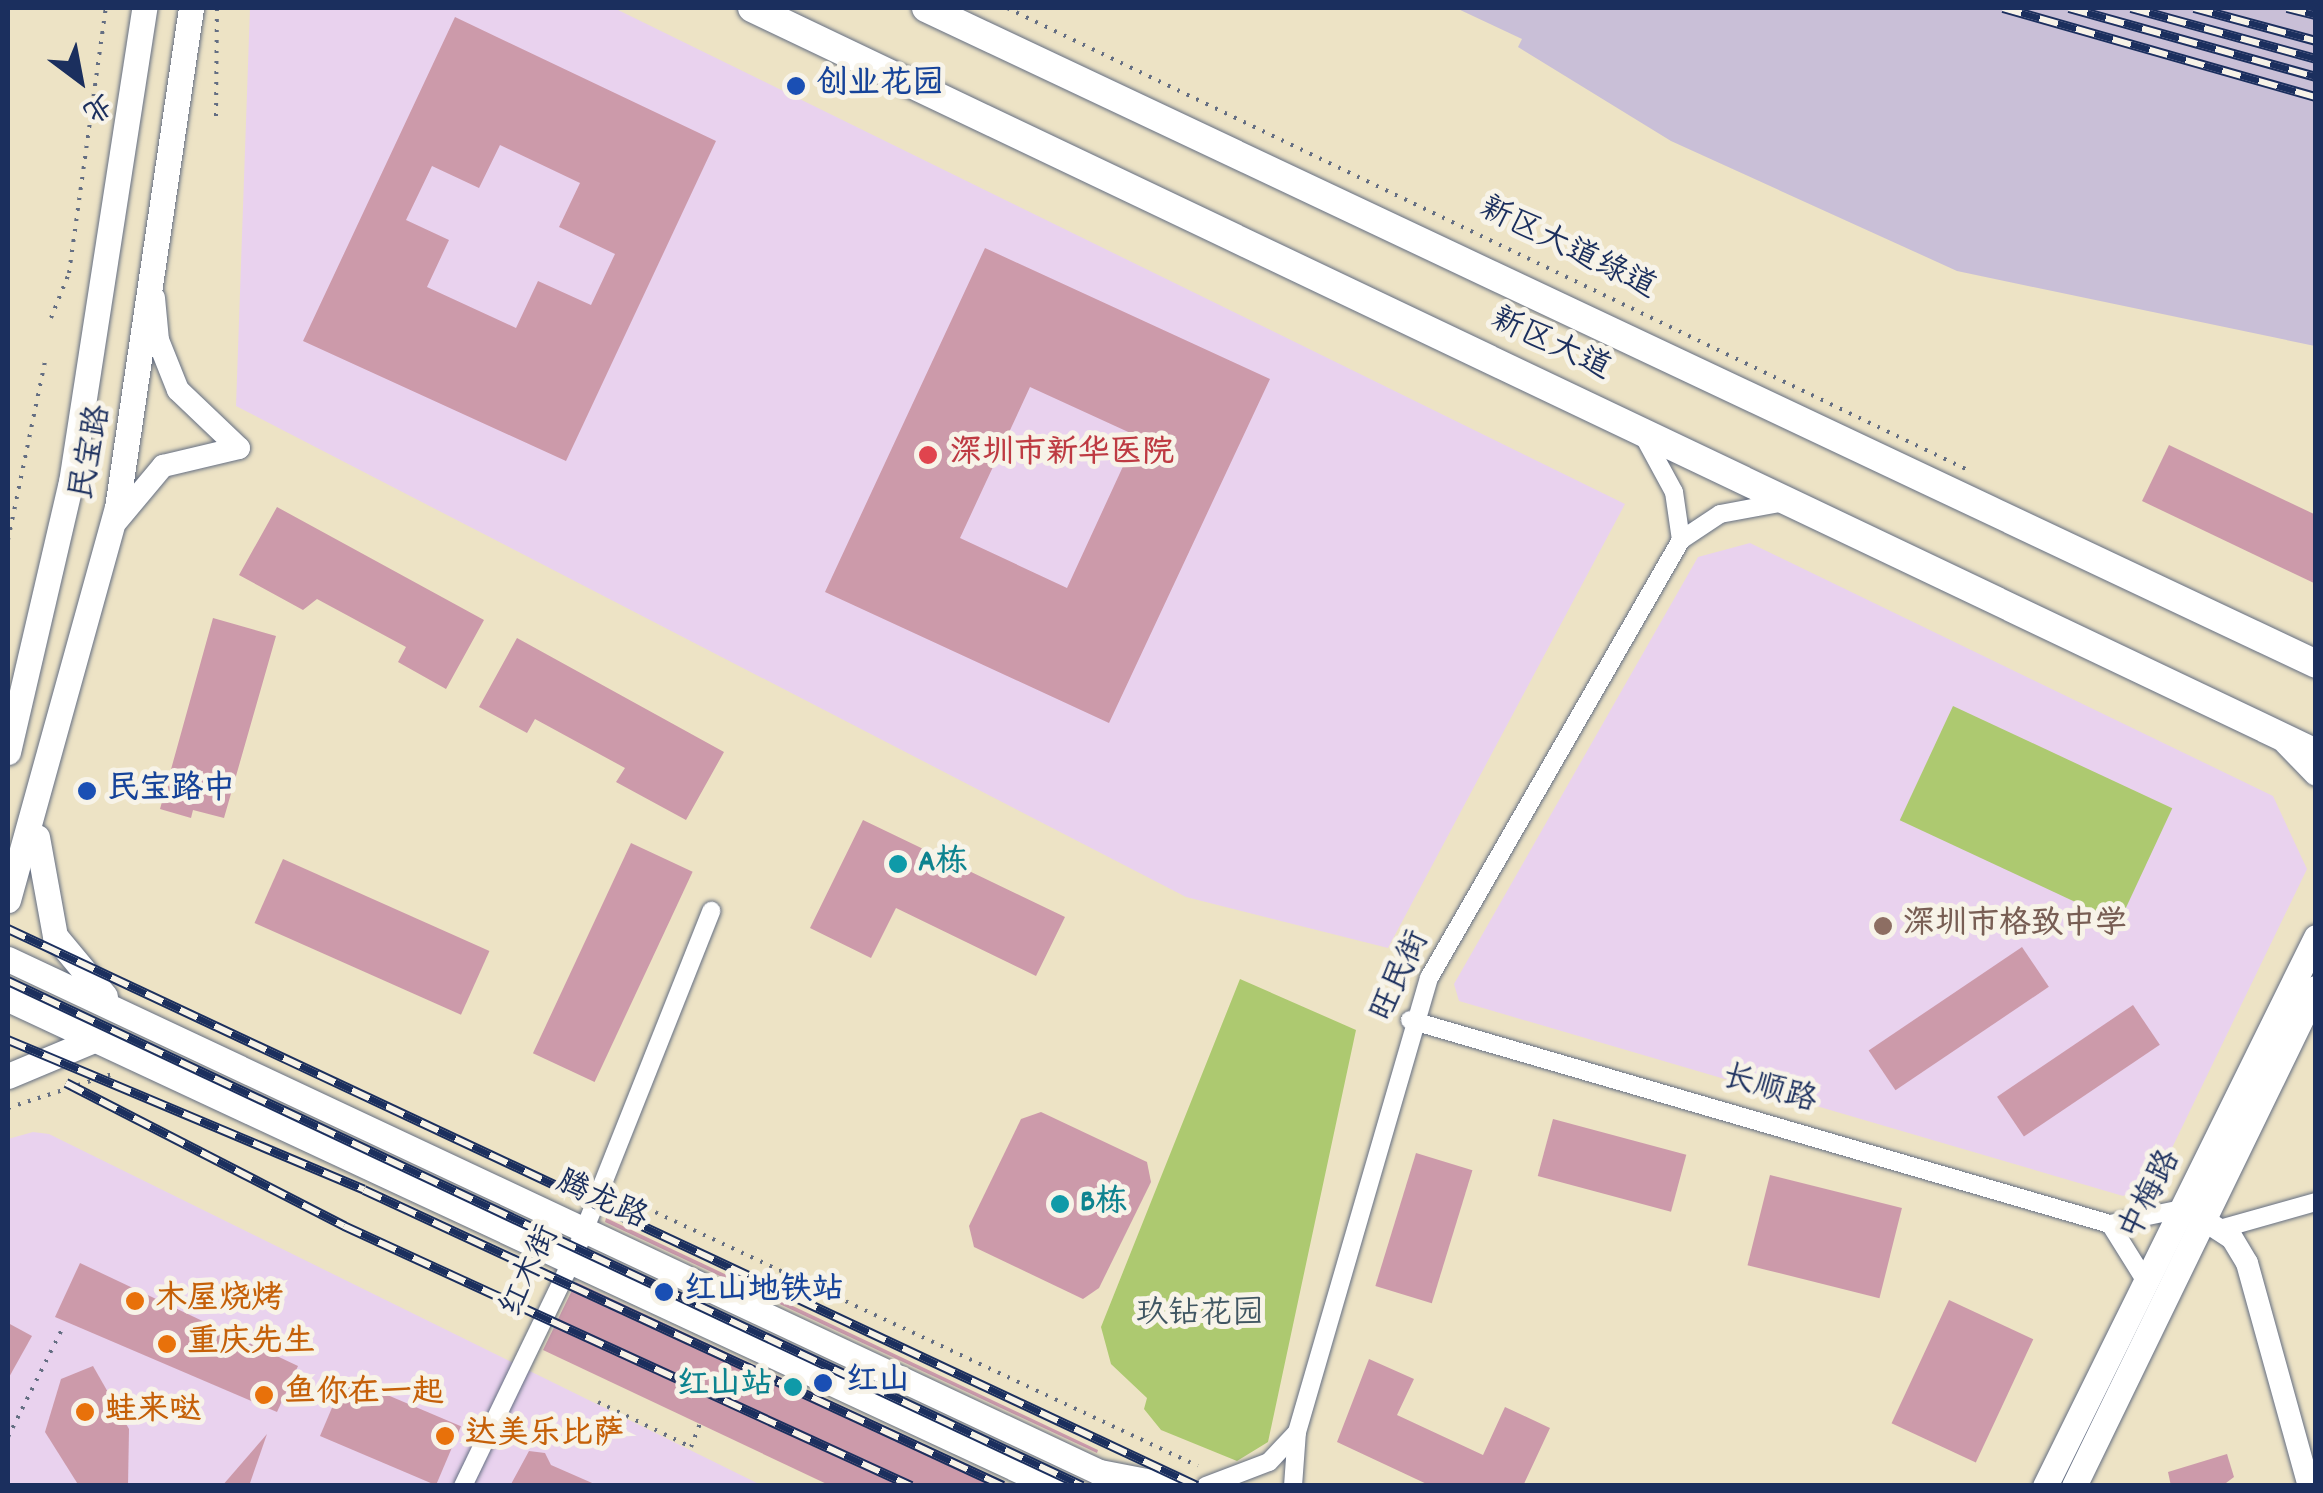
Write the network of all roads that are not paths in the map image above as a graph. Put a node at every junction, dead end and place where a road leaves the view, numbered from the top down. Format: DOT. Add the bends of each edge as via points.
graph roads {
  1 [pos="144,8"];
  2 [pos="190,8"];
  3 [pos="752,8"];
  4 [pos="926,8"];
  5 [pos="154,287"];
  6 [pos="1636,425"];
  7 [pos="1794,501"];
  8 [pos="110,534"];
  9 [pos="1681,540"];
  10 [pos="2316,664"];
  11 [pos="2271,730"];
  12 [pos="8,752"];
  13 [pos="2316,753"];
  14 [pos="2316,773"];
  15 [pos="39,808"];
  16 [pos="8,900"];
  17 [pos="711,912"];
  18 [pos="2316,936"];
  19 [pos="8,959"];
  20 [pos="2316,988"];
  21 [pos="8,999"];
  22 [pos="133,1018"];
  23 [pos="1410,1020"];
  24 [pos="96,1039"];
  25 [pos="8,1076"];
  26 [pos="2316,1202"];
  27 [pos="2202,1219"];
  28 [pos="2110,1224"];
  29 [pos="584,1230"];
  30 [pos="572,1260"];
  31 [pos="2145,1280"];
  32 [pos="1297,1432"];
  33 [pos="1209,1479"];
  34 [pos="463,1486"];
  35 [pos="1053,1486"];
  36 [pos="1172,1486"];
  37 [pos="1293,1486"];
  38 [pos="2045,1486"];
  39 [pos="2074,1486"];
  40 [pos="2308,1486"];
  1 -- 12 [label="main road, 民宝路" via="71,482"];
  2 -- 5 [label="main road, 民宝路"];
  3 -- 6 [label="main road, 新区大道"];
  4 -- 10 [label="main road, 新区大道"];
  5 -- 8 [label="main road, 民宝路"];
  5 -- 8 [label="street" via="158,340 178,390 239,448 162,466 133,492"];
  6 -- 7 [label="main road, 新区大道"];
  6 -- 9 [label="street" via="1670,480"];
  7 -- 9 [label="street" via="1720,514"];
  7 -- 11 [label="main road, 新区大道"];
  8 -- 15 [label="main road, 民宝路"];
  9 -- 23 [label="street, 旺民街"];
  11 -- 13 [label="main road, 新区大道"];
  11 -- 14 [label="main road"];
  15 -- 16 [label="main road, 民宝路"];
  15 -- 22 [label="main road" via="38,875 55,936"];
  17 -- 29 [label="street, 红木街"];
  18 -- 27 [label="main road, 中梅路"];
  19 -- 22 [label="main road, 腾龙路"];
  20 -- 27 [label="main road, 中梅路"];
  21 -- 24 [label="main road, 腾龙路"];
  22 -- 29 [label="main road, 腾龙路"];
  23 -- 28 [label="street, 长顺路"];
  23 -- 32 [label="street, 旺民街"];
  24 -- 25 [label="main road"];
  24 -- 30 [label="main road, 腾龙路"];
  26 -- 27 [label="street"];
  27 -- 28 [label="street"];
  27 -- 31 [label="main road, 中梅路"];
  27 -- 39 [label="main road, 中梅路"];
  27 -- 40 [label="street" via="2247,1263"];
  28 -- 31 [label="street"];
  29 -- 30 [label="street, 红木街"];
  29 -- 36 [label="main road, 腾龙路" via="1099,1472"];
  30 -- 34 [label="street, 红木街"];
  30 -- 35 [label="main road, 腾龙路"];
  31 -- 38 [label="main road, 中梅路"];
  32 -- 33 [label="street" via="1270,1462"];
  32 -- 37 [label="street, 旺民街"];
}
